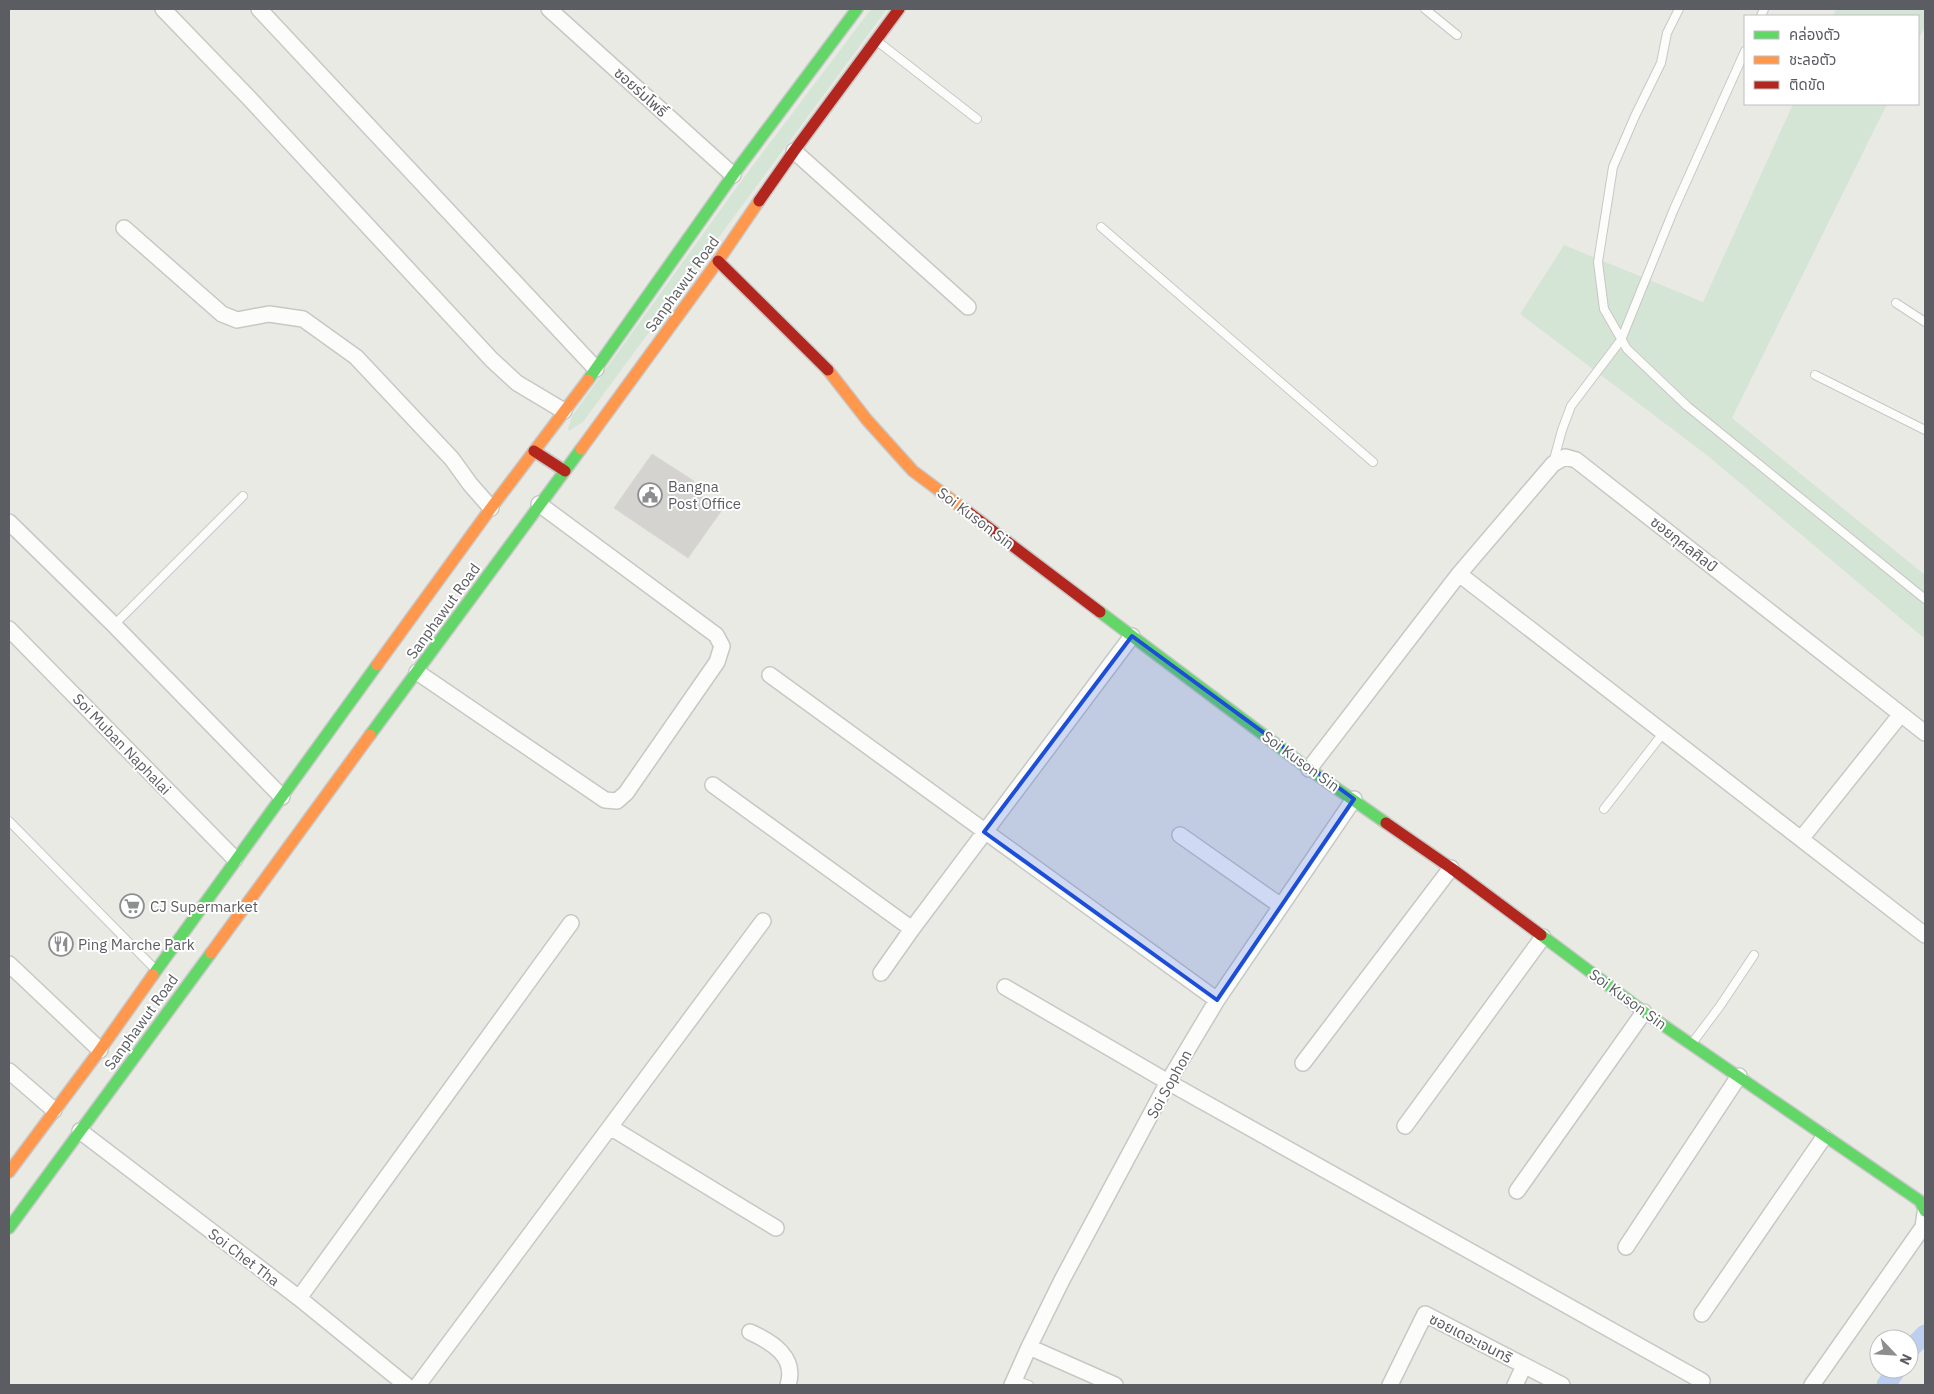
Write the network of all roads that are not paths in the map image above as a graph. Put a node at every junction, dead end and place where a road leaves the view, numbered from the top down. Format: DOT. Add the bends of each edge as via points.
graph roads {
  1 [pos="163,9"];
  2 [pos="259,9"];
  3 [pos="549,9"];
  4 [pos="855,9"];
  5 [pos="899,9"];
  6 [pos="1425,9"];
  7 [pos="1679,9"];
  8 [pos="1457,35"];
  9 [pos="876,40"];
  10 [pos="1744,53"];
  11 [pos="977,119"];
  12 [pos="794,151"];
  13 [pos="733,175"];
  14 [pos="1101,227"];
  15 [pos="124,228"];
  16 [pos="718,261"];
  17 [pos="1896,304"];
  18 [pos="968,307"];
  19 [pos="1925,322"];
  20 [pos="1622,340"];
  21 [pos="596,369"];
  22 [pos="1815,375"];
  23 [pos="564,411"];
  24 [pos="1925,430"];
  25 [pos="534,451"];
  26 [pos="1373,462"];
  27 [pos="1552,464"];
  28 [pos="565,471"];
  29 [pos="243,496"];
  30 [pos="538,504"];
  31 [pos="491,508"];
  32 [pos="9,522"];
  33 [pos="1459,574"];
  34 [pos="1925,599"];
  35 [pos="114,625"];
  36 [pos="9,628"];
  37 [pos="1132,636"];
  38 [pos="417,672"];
  39 [pos="770,675"];
  40 [pos="1901,714"];
  41 [pos="1664,732"];
  42 [pos="1925,733"];
  43 [pos="1309,769"];
  44 [pos="713,785"];
  45 [pos="282,797"];
  46 [pos="1354,799"];
  47 [pos="1604,809"];
  48 [pos="9,821"];
  49 [pos="984,832"];
  50 [pos="1180,835"];
  51 [pos="1801,839"];
  52 [pos="235,859"];
  53 [pos="1452,868"];
  54 [pos="1281,906"];
  55 [pos="763,921"];
  56 [pos="571,923"];
  57 [pos="912,929"];
  58 [pos="1925,935"];
  59 [pos="1543,937"];
  60 [pos="1754,955"];
  61 [pos="9,964"];
  62 [pos="156,970"];
  63 [pos="881,973"];
  64 [pos="1005,987"];
  65 [pos="1217,1000"];
  66 [pos="1644,1012"];
  67 [pos="1692,1044"];
  68 [pos="100,1050"];
  69 [pos="1303,1063"];
  70 [pos="9,1071"];
  71 [pos="1739,1076"];
  72 [pos="1168,1082"];
  73 [pos="54,1110"];
  74 [pos="73,1126"];
  75 [pos="1405,1126"];
  76 [pos="610,1127"];
  77 [pos="1824,1137"];
  78 [pos="9,1172"];
  79 [pos="1518,1191"];
  80 [pos="1925,1212"];
  81 [pos="9,1228"];
  82 [pos="776,1228"];
  83 [pos="1626,1246"];
  84 [pos="298,1298"];
  85 [pos="1702,1314"];
  86 [pos="750,1332"];
  87 [pos="1028,1347"];
  88 [pos="1524,1366"];
  89 [pos="1702,1381"];
  90 [pos="1014,1382"];
  91 [pos="406,1385"];
  92 [pos="418,1385"];
  93 [pos="788,1385"];
  94 [pos="1029,1385"];
  95 [pos="1115,1385"];
  96 [pos="1390,1385"];
  97 [pos="1515,1385"];
  98 [pos="1562,1385"];
  99 [pos="1812,1385"];
  1 -- 23 [label="street" via="492,360 517,383"];
  2 -- 21 [label="street"];
  3 -- 13 [label="street, ซอยร่มโพธิ์"];
  4 -- 13 [label="main road, Sanphawut Road"];
  5 -- 9 [label="main road, Sanphawut Road"];
  6 -- 8 [label="lane"];
  7 -- 20 [label="lane" via="1667,33 1661,63 1613,167 1598,262 1604,309"];
  9 -- 11 [label="lane"];
  9 -- 12 [label="main road, Sanphawut Road"];
  10 -- 20 [label="lane" via="1674,210"];
  12 -- 16 [label="main road, Sanphawut Road"];
  12 -- 18 [label="street"];
  13 -- 21 [label="main road, Sanphawut Road"];
  14 -- 26 [label="lane"];
  15 -- 31 [label="street" via="222,314 237,320 269,314 303,318 356,357 452,459"];
  16 -- 28 [label="main road, Sanphawut Road"];
  16 -- 37 [label="main road, Soi Kuson Sin" via="830,372 867,420 914,471"];
  17 -- 19 [label="lane"];
  20 -- 27 [label="lane" via="1571,406"];
  20 -- 34 [label="lane" via="1627,349 1687,406"];
  21 -- 23 [label="main road, Sanphawut Road"];
  22 -- 24 [label="lane"];
  23 -- 25 [label="main road, Sanphawut Road"];
  25 -- 28 [label="main road"];
  25 -- 31 [label="main road, Sanphawut Road"];
  27 -- 33 [label="street"];
  27 -- 40 [label="street, ซอยกุศลศิลป์" via="1565,457 1576,460"];
  28 -- 30 [label="main road, Sanphawut Road"];
  29 -- 35 [label="lane"];
  30 -- 38 [label="main road, Sanphawut Road"];
  30 -- 38 [label="street" via="716,635 722,646 717,662 626,792 617,801 605,800"];
  31 -- 45 [label="main road, Sanphawut Road"];
  32 -- 35 [label="street"];
  33 -- 41 [label="street"];
  33 -- 43 [label="street"];
  35 -- 45 [label="street"];
  36 -- 52 [label="street, Soi Muban Naphalai"];
  37 -- 43 [label="main road, Soi Kuson Sin"];
  37 -- 49 [label="street"];
  38 -- 74 [label="main road, Sanphawut Road"];
  39 -- 49 [label="street"];
  40 -- 42 [label="street, ซอยกุศลศิลป์"];
  40 -- 51 [label="street"];
  41 -- 47 [label="lane"];
  41 -- 51 [label="street"];
  43 -- 46 [label="main road, Soi Kuson Sin"];
  44 -- 57 [label="street"];
  45 -- 52 [label="main road, Sanphawut Road"];
  46 -- 53 [label="main road, Soi Kuson Sin"];
  46 -- 54 [label="street, Soi Sophon"];
  48 -- 62 [label="lane"];
  49 -- 57 [label="street"];
  49 -- 65 [label="street"];
  50 -- 54 [label="street"];
  51 -- 58 [label="street"];
  52 -- 62 [label="main road, Sanphawut Road"];
  53 -- 59 [label="main road, Soi Kuson Sin"];
  53 -- 69 [label="street"];
  54 -- 65 [label="street, Soi Sophon"];
  55 -- 76 [label="street"];
  56 -- 84 [label="street"];
  57 -- 63 [label="street"];
  59 -- 66 [label="main road, Soi Kuson Sin"];
  59 -- 75 [label="street"];
  60 -- 67 [label="lane"];
  61 -- 68 [label="street"];
  62 -- 68 [label="main road, Sanphawut Road"];
  64 -- 72 [label="street"];
  65 -- 72 [label="street, Soi Sophon"];
  66 -- 67 [label="main road, Soi Kuson Sin"];
  66 -- 79 [label="street"];
  67 -- 71 [label="main road, Soi Kuson Sin"];
  68 -- 73 [label="main road, Sanphawut Road"];
  70 -- 73 [label="street"];
  71 -- 77 [label="main road, Soi Kuson Sin"];
  71 -- 83 [label="street"];
  72 -- 87 [label="street, Soi Sophon"];
  72 -- 89 [label="street"];
  73 -- 74 [label="main road"];
  73 -- 78 [label="main road, Sanphawut Road"];
  74 -- 81 [label="main road, Sanphawut Road"];
  74 -- 84 [label="street, Soi Chet Tha"];
  76 -- 82 [label="street"];
  76 -- 92 [label="street"];
  77 -- 80 [label="main road, Soi Kuson Sin" via="1920,1201"];
  77 -- 85 [label="street"];
  80 -- 99 [label="street, Soi Kuson Sin" via="1923,1227"];
  84 -- 91 [label="street, Soi Chet Tha"];
  86 -- 93 [label="street" via="771,1342 788,1359"];
  87 -- 90 [label="street, Soi Sophon"];
  87 -- 95 [label="street"];
  88 -- 96 [label="street, ซอยเดอะเจนทริ" via="1425,1314"];
  88 -- 97 [label="street"];
  88 -- 98 [label="street, ซอยเดอะเจนทริ"];
  90 -- 94 [label="lane"];
}
